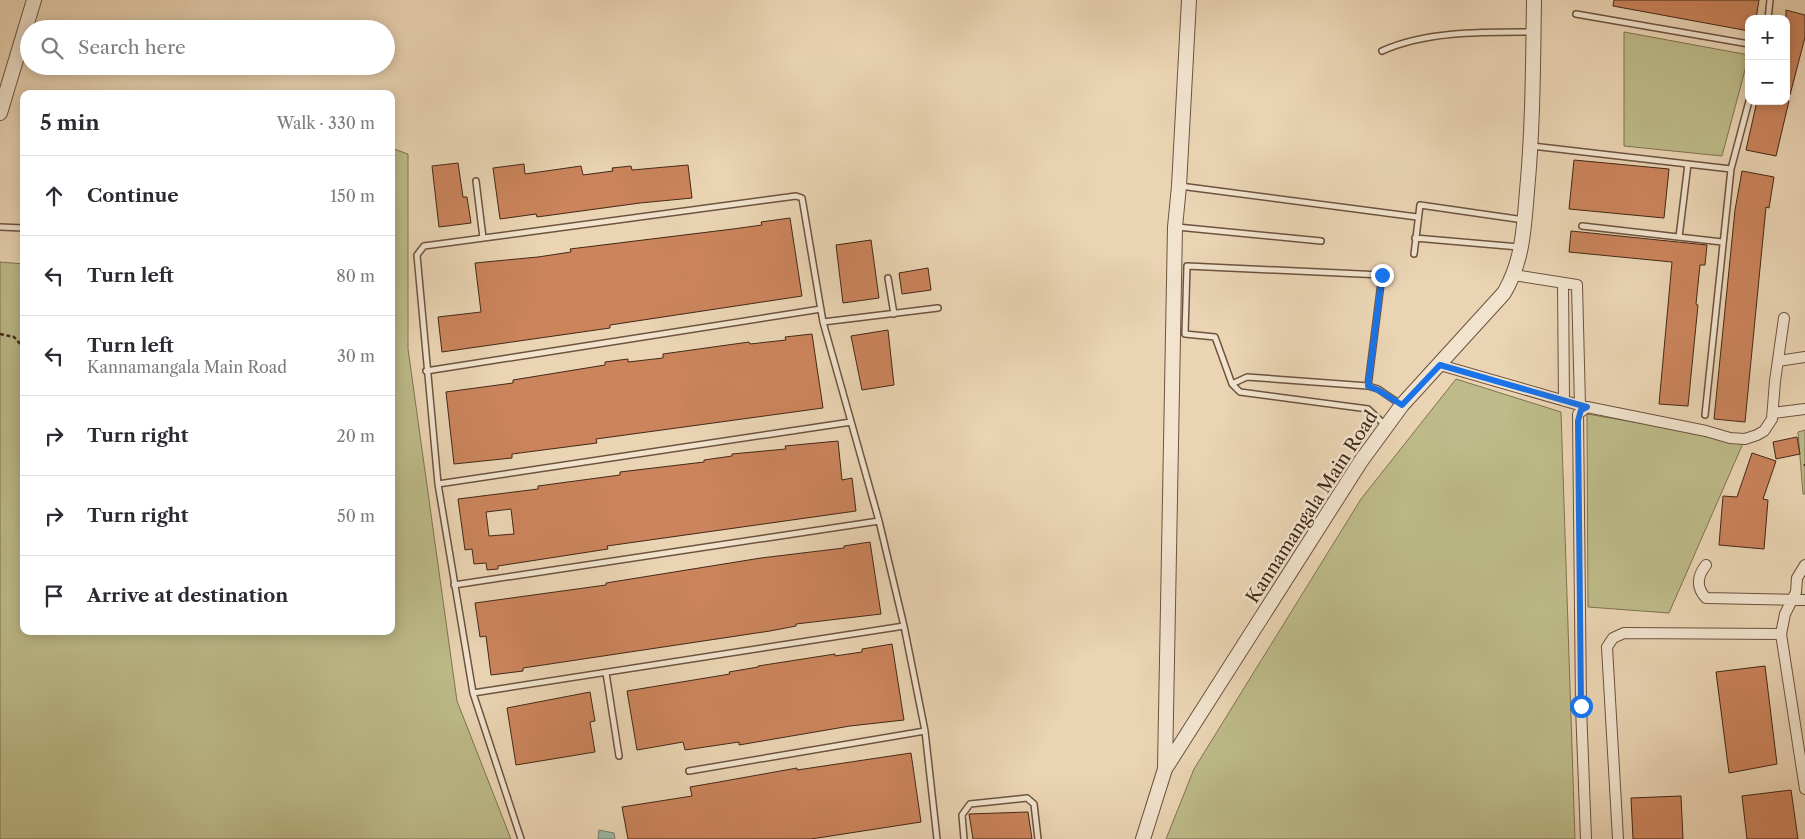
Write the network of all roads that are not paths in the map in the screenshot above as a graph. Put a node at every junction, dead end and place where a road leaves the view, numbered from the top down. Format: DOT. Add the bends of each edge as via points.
graph roads {
  1 [pos="34,0"];
  2 [pos="1189,0"];
  3 [pos="1534,0"];
  4 [pos="1770,0"];
  5 [pos="1576,14"];
  6 [pos="1768,15"];
  7 [pos="28,20"];
  8 [pos="1534,32"];
  9 [pos="1745,43"];
  10 [pos="20,47"];
  11 [pos="1382,51"];
  12 [pos="1748,105"];
  13 [pos="0,114"];
  14 [pos="1531,146"];
  15 [pos="1688,164"];
  16 [pos="1731,169"];
  17 [pos="476,181"];
  18 [pos="1179,186"];
  19 [pos="1417,217"];
  20 [pos="1525,220"];
  21 [pos="1582,226"];
  22 [pos="0,227"];
  23 [pos="1175,227"];
  24 [pos="20,228"];
  25 [pos="1680,237"];
  26 [pos="483,238"];
  27 [pos="1415,238"];
  28 [pos="1321,241"];
  29 [pos="1722,242"];
  30 [pos="1522,247"];
  31 [pos="1414,254"];
  32 [pos="1514,275"];
  33 [pos="888,278"];
  34 [pos="1563,283"];
  35 [pos="938,308"];
  36 [pos="821,309"];
  37 [pos="894,314"];
  38 [pos="1784,318"];
  39 [pos="823,322"];
  40 [pos="1805,358"];
  41 [pos="1778,361"];
  42 [pos="1440,365"];
  43 [pos="426,371"];
  44 [pos="1232,384"];
  45 [pos="1368,386"];
  46 [pos="1564,401"];
  47 [pos="1402,405"];
  48 [pos="1583,406"];
  49 [pos="1805,410"];
  50 [pos="1773,413"];
  51 [pos="1705,415"];
  52 [pos="851,422"];
  53 [pos="1386,426"];
  54 [pos="438,484"];
  55 [pos="879,522"];
  56 [pos="1805,565"];
  57 [pos="1706,566"];
  58 [pos="454,584"];
  59 [pos="1794,599"];
  60 [pos="1805,600"];
  61 [pos="904,626"];
  62 [pos="1781,634"];
  63 [pos="606,673"];
  64 [pos="472,693"];
  65 [pos="926,731"];
  66 [pos="619,756"];
  67 [pos="1165,769"];
  68 [pos="688,771"];
  69 [pos="1805,789"];
  70 [pos="521,839"];
  71 [pos="937,839"];
  72 [pos="964,839"];
  73 [pos="1038,839"];
  74 [pos="1143,839"];
  75 [pos="1586,839"];
  76 [pos="1618,839"];
  1 -- 7 [label="street"];
  2 -- 18 [label="street"];
  3 -- 8 [label="street, Kannamangala Main Road"];
  4 -- 6 [label="lane"];
  5 -- 9 [label="lane"];
  8 -- 11 [label="lane" via="1485,32 1433,38 1400,43"];
  8 -- 14 [label="street, Kannamangala Main Road"];
  10 -- 13 [label="street"];
  12 -- 16 [label="lane"];
  14 -- 15 [label="lane"];
  14 -- 20 [label="street, Kannamangala Main Road"];
  15 -- 16 [label="lane"];
  15 -- 25 [label="lane"];
  16 -- 29 [label="lane"];
  17 -- 26 [label="lane"];
  18 -- 19 [label="lane"];
  18 -- 23 [label="street"];
  19 -- 20 [label="lane" via="1420,205"];
  19 -- 27 [label="lane"];
  20 -- 30 [label="street, Kannamangala Main Road"];
  21 -- 25 [label="lane"];
  22 -- 24 [label="lane"];
  23 -- 28 [label="lane"];
  23 -- 67 [label="street"];
  25 -- 29 [label="lane"];
  26 -- 36 [label="lane" via="796,196 802,198 804,204"];
  26 -- 43 [label="lane" via="424,246 417,256"];
  27 -- 30 [label="lane"];
  27 -- 31 [label="lane"];
  29 -- 51 [label="lane"];
  30 -- 32 [label="street, Kannamangala Main Road"];
  32 -- 34 [label="street"];
  32 -- 42 [label="street, Kannamangala Main Road" via="1504,293"];
  33 -- 37 [label="lane"];
  34 -- 46 [label="street"];
  34 -- 48 [label="street" via="1578,287"];
  35 -- 37 [label="lane"];
  36 -- 39 [label="lane"];
  36 -- 43 [label="lane"];
  37 -- 39 [label="lane"];
  38 -- 41 [label="street"];
  39 -- 52 [label="lane"];
  40 -- 41 [label="street"];
  41 -- 50 [label="street"];
  42 -- 46 [label="street"];
  42 -- 47 [label="street, Kannamangala Main Road"];
  43 -- 54 [label="lane"];
  44 -- 45 [label="lane" via="1247,377"];
  44 -- 45 [label="lane" via="1215,337 1185,334 1187,266 1382,275"];
  44 -- 53 [label="lane" via="1240,392 1368,409"];
  45 -- 47 [label="lane"];
  46 -- 48 [label="street"];
  47 -- 53 [label="street, Kannamangala Main Road"];
  48 -- 50 [label="street" via="1737,439 1764,431"];
  48 -- 75 [label="street" via="1578,421"];
  49 -- 50 [label="street"];
  52 -- 54 [label="lane"];
  52 -- 55 [label="lane"];
  53 -- 67 [label="street, Kannamangala Main Road"];
  54 -- 58 [label="lane"];
  55 -- 58 [label="lane"];
  55 -- 61 [label="lane"];
  56 -- 59 [label="street" via="1797,578"];
  57 -- 59 [label="street" via="1700,572 1698,582 1700,592 1706,598"];
  58 -- 64 [label="lane"];
  59 -- 60 [label="street"];
  59 -- 62 [label="street" via="1785,614"];
  61 -- 63 [label="lane"];
  61 -- 65 [label="lane"];
  62 -- 69 [label="street"];
  62 -- 76 [label="street" via="1624,633 1613,638 1607,646"];
  63 -- 64 [label="lane"];
  63 -- 66 [label="lane"];
  64 -- 70 [label="lane"];
  65 -- 68 [label="lane"];
  65 -- 71 [label="lane"];
  67 -- 74 [label="street, Kannamangala Main Road"];
  72 -- 73 [label="lane" via="962,815 970,804 1027,798 1034,804"];
}
